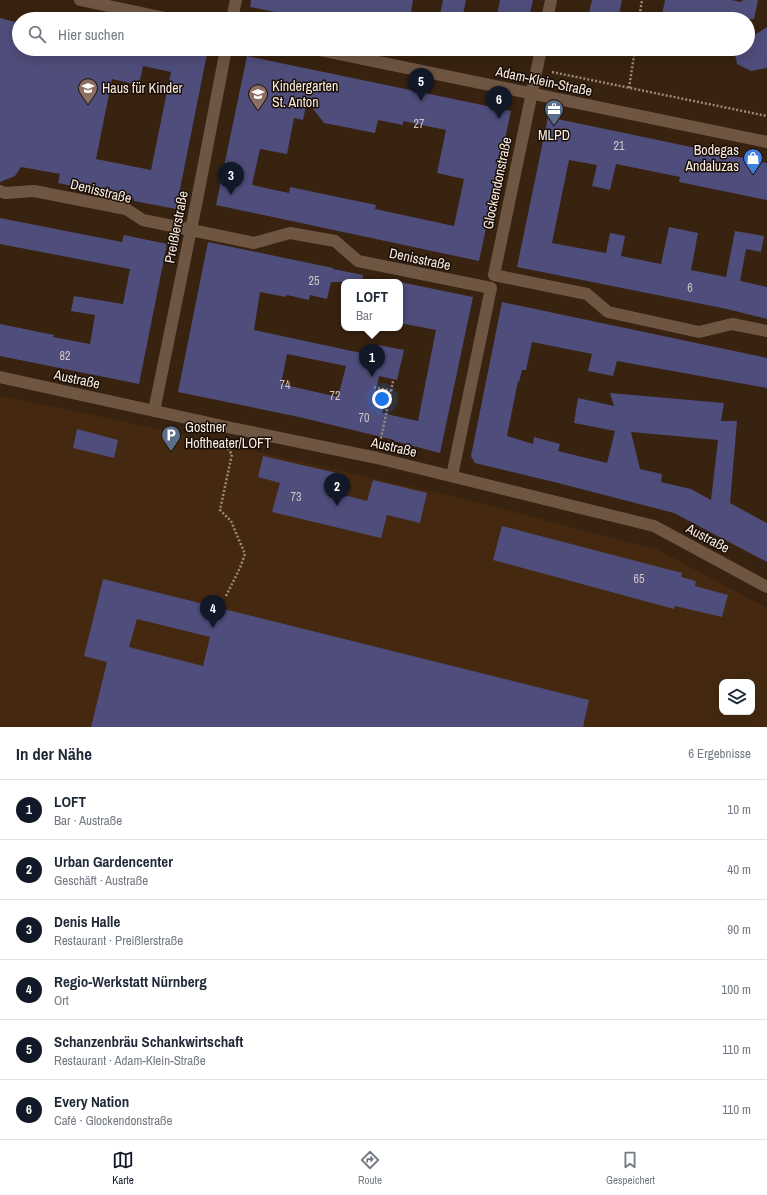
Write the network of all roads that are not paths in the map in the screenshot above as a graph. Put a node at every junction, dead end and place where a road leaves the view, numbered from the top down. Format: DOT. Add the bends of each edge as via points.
graph roads {
  1 [pos="80,0"];
  2 [pos="236,0"];
  3 [pos="551,0"];
  4 [pos="137,12"];
  5 [pos="233,12"];
  6 [pos="548,12"];
  7 [pos="225,56"];
  8 [pos="349,56"];
  9 [pos="539,56"];
  10 [pos="531,94"];
  11 [pos="767,142"];
  12 [pos="0,191"];
  13 [pos="192,230"];
  14 [pos="767,331"];
  15 [pos="0,377"];
  16 [pos="154,411"];
  17 [pos="452,476"];
  18 [pos="767,587"];
  1 -- 4 [label="street"];
  2 -- 5 [label="street"];
  3 -- 6 [label="street"];
  7 -- 13 [label="street, Preißlerstraße"];
  8 -- 10 [label="street, Adam-Klein-Straße"];
  9 -- 10 [label="street, Glockendonstraße"];
  10 -- 11 [label="street, Adam-Klein-Straße"];
  10 -- 14 [label="street, Glockendonstraße" via="494,276 587,294 608,312 698,332 732,324"];
  12 -- 13 [label="street, Denisstraße" via="34,191 126,209 143,220"];
  13 -- 16 [label="street, Preißlerstraße"];
  13 -- 17 [label="street, Denisstraße" via="254,243 290,233 335,241 358,261 491,288"];
  15 -- 16 [label="street, Austraße"];
  16 -- 17 [label="street, Austraße"];
  17 -- 18 [label="street, Austraße" via="654,526"];
}
